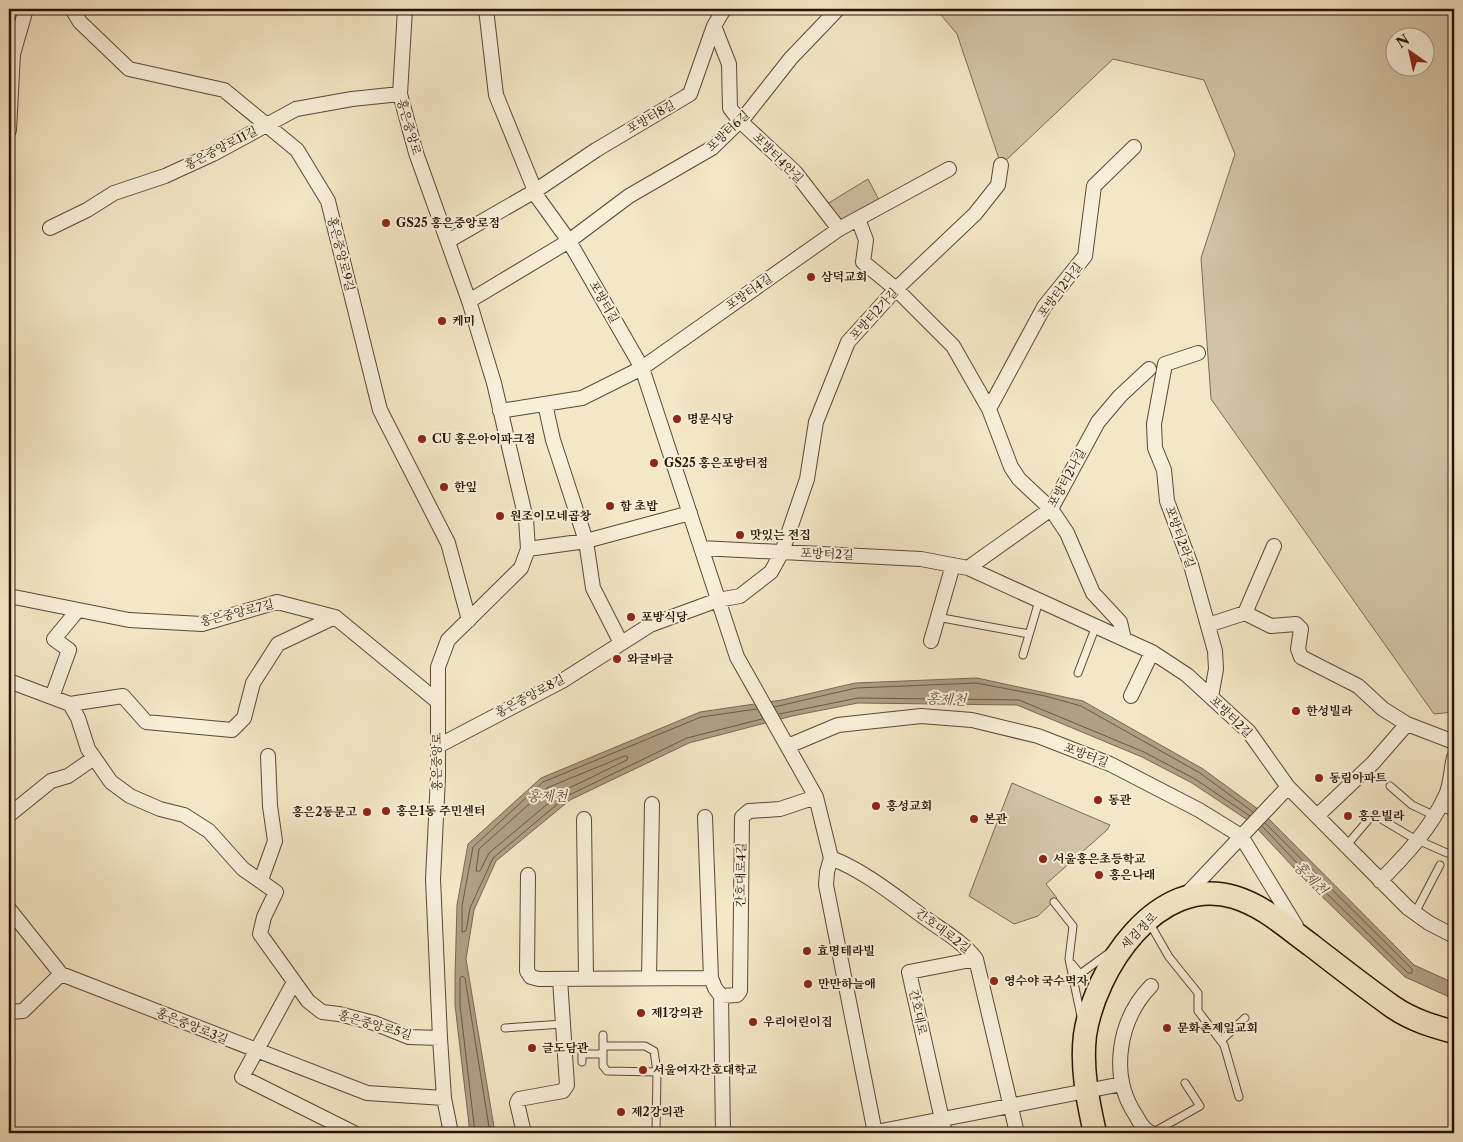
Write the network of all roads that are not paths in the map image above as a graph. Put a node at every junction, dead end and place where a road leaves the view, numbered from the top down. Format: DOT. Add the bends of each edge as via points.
graph roads {
  1 [pos="26,9"];
  2 [pos="72,9"];
  3 [pos="405,9"];
  4 [pos="486,9"];
  5 [pos="724,9"];
  6 [pos="838,10"];
  7 [pos="714,26"];
  8 [pos="400,94"];
  9 [pos="740,121"];
  10 [pos="267,126"];
  11 [pos="9,130"];
  12 [pos="1134,147"];
  13 [pos="1001,165"];
  14 [pos="949,169"];
  15 [pos="535,191"];
  16 [pos="858,219"];
  17 [pos="50,228"];
  18 [pos="839,229"];
  19 [pos="569,240"];
  20 [pos="448,241"];
  21 [pos="896,289"];
  22 [pos="469,301"];
  23 [pos="1198,353"];
  24 [pos="642,368"];
  25 [pos="1149,369"];
  26 [pos="545,404"];
  27 [pos="989,409"];
  28 [pos="500,411"];
  29 [pos="1051,509"];
  30 [pos="690,513"];
  31 [pos="586,540"];
  32 [pos="1274,546"];
  33 [pos="701,548"];
  34 [pos="528,549"];
  35 [pos="782,552"];
  36 [pos="953,565"];
  37 [pos="968,568"];
  38 [pos="9,596"];
  39 [pos="718,600"];
  40 [pos="1039,600"];
  41 [pos="78,610"];
  42 [pos="1244,613"];
  43 [pos="335,617"];
  44 [pos="937,618"];
  45 [pos="469,620"];
  46 [pos="1208,625"];
  47 [pos="1096,626"];
  48 [pos="1028,634"];
  49 [pos="1124,639"];
  50 [pos="930,641"];
  51 [pos="621,643"];
  52 [pos="1152,652"];
  53 [pos="1023,655"];
  54 [pos="1078,672"];
  55 [pos="9,681"];
  56 [pos="1131,696"];
  57 [pos="1210,697"];
  58 [pos="52,698"];
  59 [pos="437,701"];
  60 [pos="70,704"];
  61 [pos="1407,724"];
  62 [pos="785,740"];
  63 [pos="1454,742"];
  64 [pos="438,746"];
  65 [pos="268,756"];
  66 [pos="1454,757"];
  67 [pos="94,758"];
  68 [pos="1390,786"];
  69 [pos="1288,787"];
  70 [pos="816,797"];
  71 [pos="652,804"];
  72 [pos="1436,811"];
  73 [pos="1454,812"];
  74 [pos="9,815"];
  75 [pos="1317,816"];
  76 [pos="705,817"];
  77 [pos="584,819"];
  78 [pos="1242,835"];
  79 [pos="1417,840"];
  80 [pos="1346,846"];
  81 [pos="1448,853"];
  82 [pos="831,858"];
  83 [pos="1440,865"];
  84 [pos="528,875"];
  85 [pos="261,880"];
  86 [pos="1380,881"];
  87 [pos="1184,898"];
  88 [pos="1054,902"];
  89 [pos="9,910"];
  90 [pos="1415,913"];
  91 [pos="1140,927"];
  92 [pos="1454,936"];
  93 [pos="1314,948"];
  94 [pos="976,959"];
  95 [pos="1069,959"];
  96 [pos="61,974"];
  97 [pos="586,978"];
  98 [pos="649,978"];
  99 [pos="711,978"];
  100 [pos="560,979"];
  101 [pos="294,982"];
  102 [pos="1151,986"];
  103 [pos="721,996"];
  104 [pos="9,1012"];
  105 [pos="1244,1018"];
  106 [pos="563,1024"];
  107 [pos="505,1028"];
  108 [pos="1454,1032"];
  109 [pos="1085,1033"];
  110 [pos="603,1035"];
  111 [pos="440,1038"];
  112 [pos="1222,1040"];
  113 [pos="603,1050"];
  114 [pos="257,1052"];
  115 [pos="582,1062"];
  116 [pos="656,1072"];
  117 [pos="1185,1083"];
  118 [pos="1122,1084"];
  119 [pos="1086,1090"];
  120 [pos="1239,1097"];
  121 [pos="444,1098"];
  122 [pos="1011,1105"];
  123 [pos="941,1119"];
  124 [pos="354,1133"];
  125 [pos="451,1133"];
  126 [pos="524,1133"];
  127 [pos="656,1133"];
  128 [pos="723,1133"];
  129 [pos="874,1133"];
  130 [pos="945,1133"];
  131 [pos="1017,1133"];
  132 [pos="1095,1133"];
  133 [pos="1152,1133"];
  1 -- 11 [label="street" via="13,54"];
  2 -- 10 [label="street, 홍은중앙로9길" via="80,22 130,69 224,90"];
  3 -- 8 [label="street, 홍은중앙로"];
  4 -- 15 [label="street, 포방터길" via="496,95"];
  5 -- 7 [label="street, 포방터8길"];
  6 -- 9 [label="street, 포방터6길" via="792,58"];
  7 -- 9 [label="street, 포방터4안길" via="729,64 730,108"];
  7 -- 15 [label="street, 포방터8길" via="690,94"];
  8 -- 10 [label="street, 홍은중앙로11길" via="296,109"];
  8 -- 20 [label="street, 홍은중앙로" via="416,152"];
  9 -- 18 [label="street, 포방터4안길" via="795,172"];
  9 -- 19 [label="street, 포방터6길" via="712,148 629,196"];
  10 -- 17 [label="street, 홍은중앙로11길" via="165,176 114,193"];
  10 -- 45 [label="street, 홍은중앙로9길" via="297,150 328,200 380,410 448,543"];
  12 -- 27 [label="street, 포방터2다길" via="1094,186 1085,256 1044,307"];
  13 -- 21 [label="street, 포방터2가길" via="998,185 975,214"];
  14 -- 16 [label="street, 포방터4길"];
  15 -- 19 [label="street, 포방터길"];
  15 -- 20 [label="street"];
  16 -- 18 [label="street, 포방터4길"];
  16 -- 21 [label="street" via="866,240 863,262"];
  18 -- 24 [label="street, 포방터4길"];
  19 -- 22 [label="street"];
  19 -- 24 [label="street, 포방터길"];
  20 -- 22 [label="street, 홍은중앙로"];
  21 -- 27 [label="street" via="953,346"];
  21 -- 35 [label="street, 포방터2가길" via="860,327 840,358 816,422 807,479"];
  22 -- 28 [label="street, 홍은중앙로"];
  23 -- 46 [label="street, 포방터2라길" via="1165,364 1154,424 1155,448 1164,470 1167,500 1191,565"];
  24 -- 26 [label="street" via="582,398"];
  24 -- 30 [label="street, 포방터길"];
  25 -- 29 [label="street, 포방터2나길" via="1098,422"];
  26 -- 28 [label="street"];
  26 -- 31 [label="street" via="553,440"];
  27 -- 29 [label="street" via="1011,467"];
  28 -- 34 [label="street, 홍은중앙로" via="526,519"];
  29 -- 37 [label="street, 포방터2나길"];
  29 -- 49 [label="street" via="1067,533 1093,593 1120,622"];
  30 -- 31 [label="street"];
  30 -- 33 [label="street, 포방터길"];
  31 -- 34 [label="street"];
  31 -- 51 [label="street" via="593,588"];
  32 -- 42 [label="street"];
  33 -- 35 [label="street, 포방터2길"];
  33 -- 39 [label="street, 포방터길"];
  34 -- 45 [label="street, 홍은중앙로" via="521,568"];
  35 -- 36 [label="street, 포방터2길" via="902,558"];
  35 -- 39 [label="street" via="771,572 740,596"];
  36 -- 37 [label="street, 포방터2길"];
  36 -- 44 [label="street"];
  37 -- 40 [label="street, 포방터2길"];
  38 -- 41 [label="street, 홍은중앙로7길"];
  39 -- 51 [label="street, 홍은중앙로8길" via="650,625"];
  39 -- 62 [label="street, 포방터길" via="737,657"];
  40 -- 47 [label="street, 포방터2길"];
  40 -- 48 [label="lane"];
  41 -- 43 [label="street, 홍은중앙로7길" via="128,620 202,624 278,602"];
  41 -- 58 [label="street" via="54,639 69,650"];
  42 -- 46 [label="street"];
  42 -- 61 [label="street" via="1271,626 1298,625 1301,629 1298,649 1301,657 1358,686 1383,709"];
  43 -- 59 [label="street, 홍은중앙로7길"];
  43 -- 60 [label="street" via="278,644 253,682 244,718 232,730 146,722 123,696"];
  44 -- 48 [label="lane"];
  44 -- 50 [label="street"];
  45 -- 59 [label="street, 홍은중앙로" via="448,640 438,667"];
  46 -- 57 [label="street, 포방터2라길" via="1216,669"];
  47 -- 49 [label="street, 포방터2길"];
  47 -- 54 [label="lane"];
  48 -- 53 [label="lane"];
  49 -- 52 [label="street, 포방터2길"];
  51 -- 64 [label="street, 홍은중앙로8길" via="562,681"];
  52 -- 56 [label="street"];
  52 -- 57 [label="street, 포방터2길" via="1187,675"];
  55 -- 58 [label="street"];
  57 -- 69 [label="street, 포방터2길" via="1248,732"];
  58 -- 60 [label="street"];
  59 -- 64 [label="street, 홍은중앙로"];
  60 -- 67 [label="street, 홍은중앙로5길"];
  61 -- 63 [label="street"];
  61 -- 75 [label="street" via="1369,767"];
  62 -- 70 [label="street"];
  62 -- 78 [label="street, 포방터길" via="838,725 876,719 921,716 972,720 1038,736 1110,764"];
  64 -- 111 [label="street, 홍은중앙로" via="433,879"];
  65 -- 85 [label="street" via="275,841"];
  66 -- 72 [label="street" via="1446,794"];
  67 -- 74 [label="street" via="68,776 51,781"];
  67 -- 85 [label="street, 홍은중앙로5길" via="111,782 130,796 184,815 209,831 243,869"];
  68 -- 72 [label="lane" via="1412,805"];
  69 -- 75 [label="street, 포방터2길"];
  69 -- 78 [label="street"];
  70 -- 82 [label="street"];
  70 -- 103 [label="street, 간호대로4길" via="780,809 748,811 743,815 740,991 737,995"];
  71 -- 98 [label="street"];
  72 -- 73 [label="lane"];
  72 -- 79 [label="street"];
  75 -- 80 [label="street, 포방터2길"];
  76 -- 99 [label="street"];
  77 -- 97 [label="street"];
  78 -- 87 [label="street"];
  78 -- 93 [label="street, 포방터길" via="1290,919"];
  79 -- 80 [label="lane" via="1374,816"];
  79 -- 81 [label="lane"];
  79 -- 86 [label="street"];
  80 -- 86 [label="street, 포방터2길"];
  82 -- 94 [label="street, 간호대로2길" via="849,865 882,886 964,946"];
  82 -- 129 [label="street" via="826,886"];
  83 -- 90 [label="lane"];
  84 -- 100 [label="street" via="528,971 535,978"];
  85 -- 101 [label="street, 홍은중앙로5길" via="276,892 260,934"];
  86 -- 90 [label="street, 포방터2길"];
  87 -- 91 [label="main road, 세검정로" via="1164,907"];
  87 -- 93 [label="main road, 세검정로" via="1195,894 1216,894 1246,901 1262,908"];
  88 -- 95 [label="lane" via="1073,926"];
  89 -- 96 [label="street, 홍은중앙로3길"];
  90 -- 92 [label="street, 포방터2길"];
  91 -- 95 [label="lane" via="1084,972 1077,973"];
  91 -- 109 [label="main road, 세검정로" via="1109,969"];
  91 -- 112 [label="lane" via="1198,993 1200,1015"];
  93 -- 108 [label="main road, 세검정로" via="1408,1017"];
  94 -- 122 [label="street, 간호대로2길"];
  94 -- 123 [label="street, 간호대로" via="909,972"];
  95 -- 109 [label="lane"];
  96 -- 104 [label="street" via="23,1011"];
  96 -- 114 [label="street, 홍은중앙로3길"];
  97 -- 98 [label="street"];
  97 -- 100 [label="street"];
  98 -- 99 [label="street"];
  99 -- 103 [label="street"];
  100 -- 106 [label="street"];
  101 -- 111 [label="street, 홍은중앙로5길" via="308,1002 322,1012 374,1023 409,1037"];
  101 -- 114 [label="street"];
  102 -- 118 [label="street" via="1134,1007 1126,1025 1121,1057"];
  103 -- 128 [label="street"];
  105 -- 112 [label="lane"];
  106 -- 107 [label="lane"];
  106 -- 126 [label="street" via="566,1088 520,1099 517,1103"];
  109 -- 119 [label="main road, 세검정로"];
  110 -- 113 [label="lane"];
  111 -- 121 [label="street, 홍은중앙로"];
  112 -- 120 [label="lane"];
  113 -- 115 [label="lane" via="582,1054"];
  113 -- 116 [label="lane" via="603,1066 610,1072"];
  113 -- 116 [label="lane" via="649,1047 656,1054"];
  114 -- 121 [label="street" via="367,1093"];
  114 -- 124 [label="street" via="242,1077"];
  116 -- 127 [label="lane"];
  117 -- 133 [label="lane" via="1200,1106"];
  118 -- 119 [label="street"];
  118 -- 133 [label="street" via="1133,1112"];
  119 -- 122 [label="street"];
  119 -- 132 [label="main road, 세검정로"];
  121 -- 125 [label="street, 홍은중앙로"];
  122 -- 123 [label="street"];
  122 -- 131 [label="street, 간호대로2길"];
  123 -- 129 [label="street"];
  123 -- 130 [label="street, 간호대로"];
}
